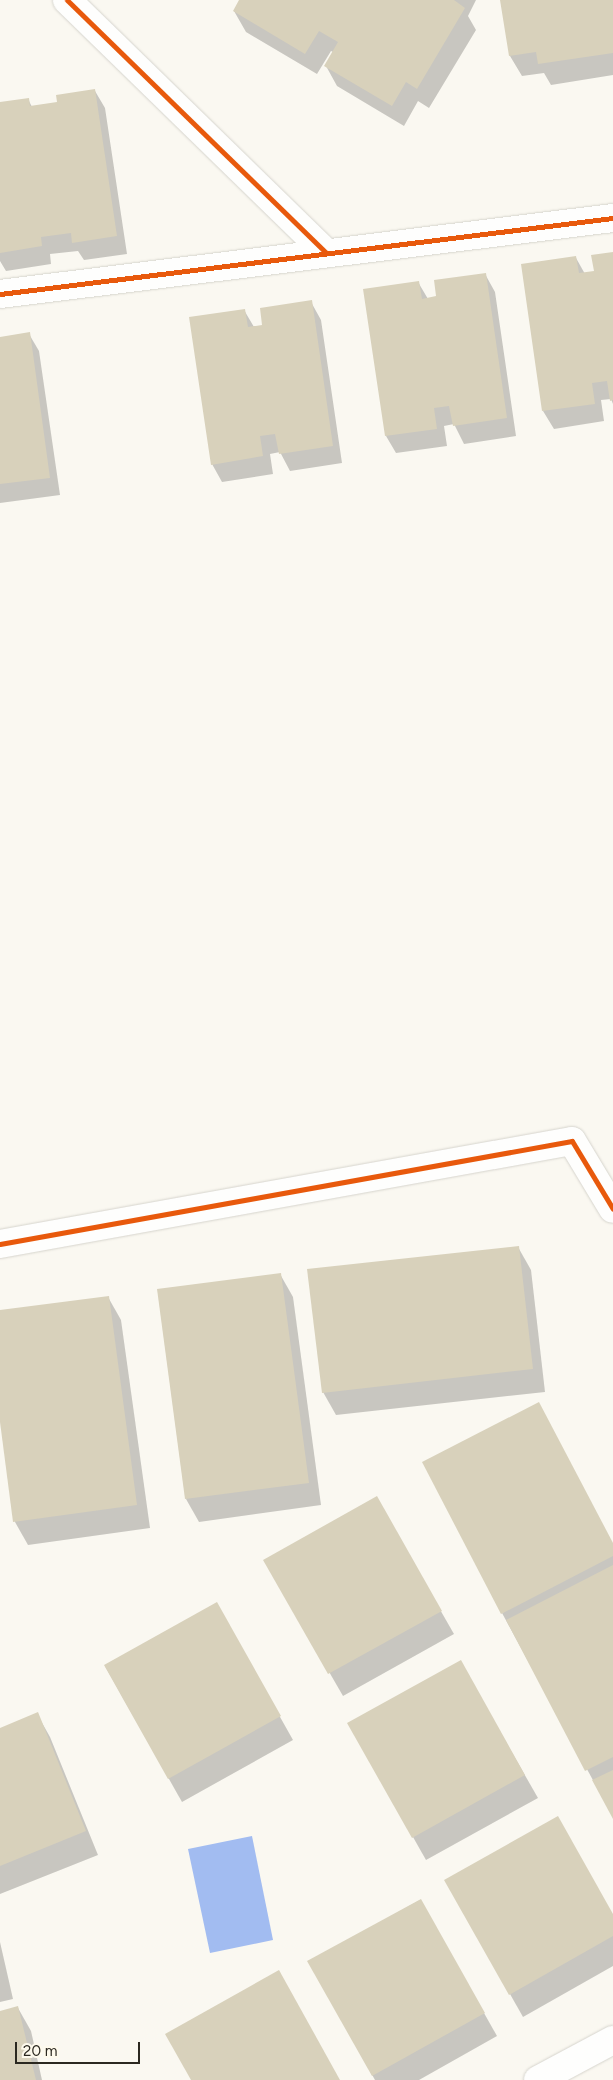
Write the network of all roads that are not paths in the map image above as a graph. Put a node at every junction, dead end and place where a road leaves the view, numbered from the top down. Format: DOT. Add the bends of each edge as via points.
graph roads {
  1 [pos="67,0"];
  2 [pos="613,218"];
  3 [pos="326,253"];
  4 [pos="0,294"];
  5 [pos="613,1209"];
  6 [pos="0,1244"];
  7 [pos="613,2040"];
  8 [pos="538,2080"];
  1 -- 3 [label="street"];
  2 -- 3 [label="street"];
  3 -- 4 [label="street"];
  5 -- 6 [label="street" via="572,1141"];
  7 -- 8 [label="street"];
}
